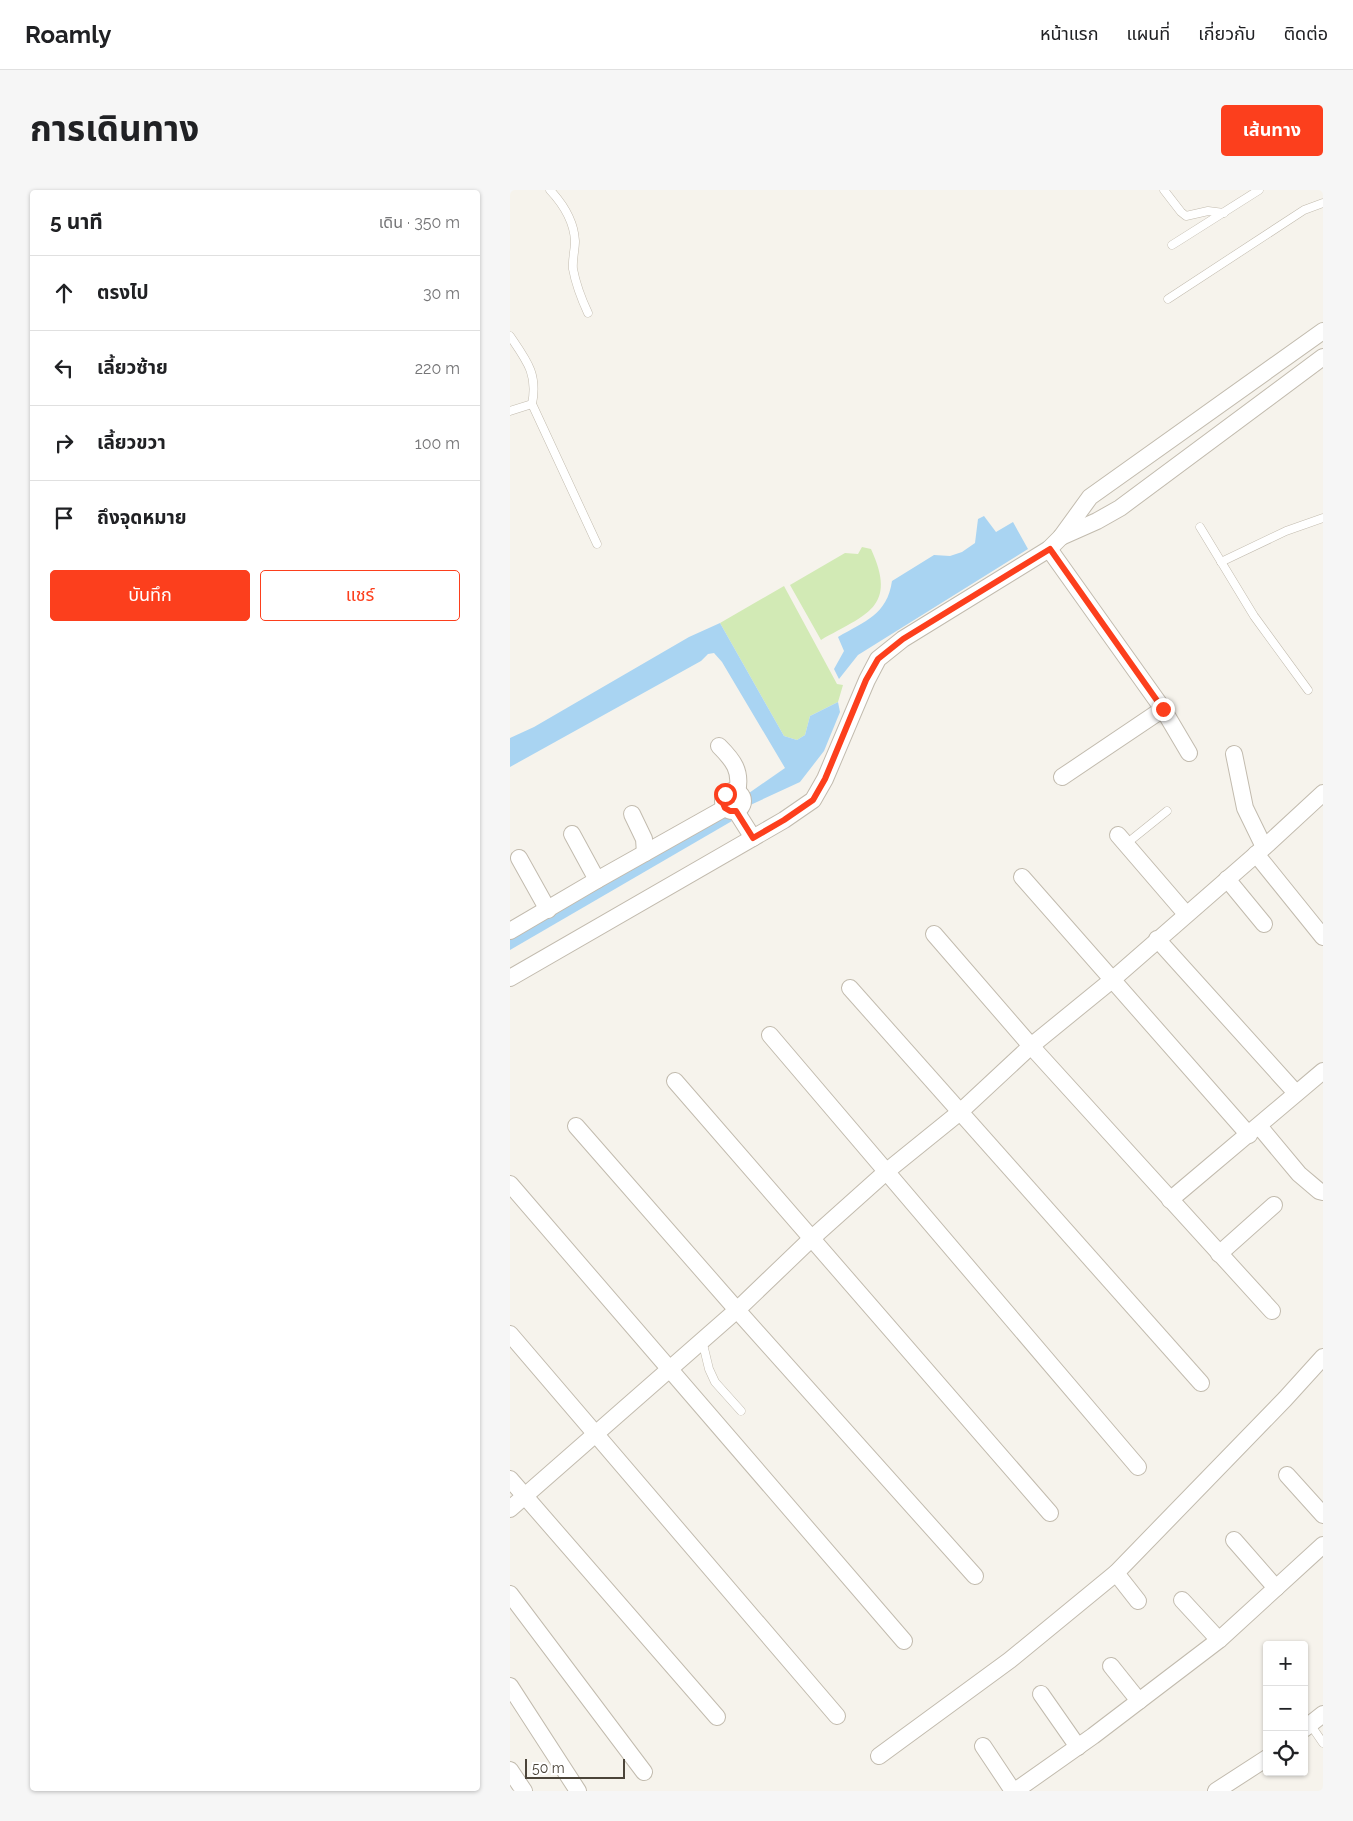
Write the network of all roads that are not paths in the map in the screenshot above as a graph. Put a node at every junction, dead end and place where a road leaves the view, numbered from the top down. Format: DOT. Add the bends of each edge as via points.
graph roads {
  1 [pos="550,190"];
  2 [pos="1164,190"];
  3 [pos="1259,190"];
  4 [pos="1323,204"];
  5 [pos="1224,212"];
  6 [pos="1172,245"];
  7 [pos="1168,299"];
  8 [pos="588,313"];
  9 [pos="1323,331"];
  10 [pos="510,336"];
  11 [pos="1323,357"];
  12 [pos="532,404"];
  13 [pos="510,411"];
  14 [pos="1184,431"];
  15 [pos="1197,450"];
  16 [pos="1323,518"];
  17 [pos="1200,528"];
  18 [pos="1061,537"];
  19 [pos="597,544"];
  20 [pos="1050,549"];
  21 [pos="1221,562"];
  22 [pos="1308,690"];
  23 [pos="1163,709"];
  24 [pos="719,746"];
  25 [pos="1190,753"];
  26 [pos="1234,754"];
  27 [pos="1062,776"];
  28 [pos="1323,793"];
  29 [pos="730,810"];
  30 [pos="1167,810"];
  31 [pos="632,814"];
  32 [pos="572,834"];
  33 [pos="753,838"];
  34 [pos="1122,840"];
  35 [pos="1263,848"];
  36 [pos="645,853"];
  37 [pos="519,858"];
  38 [pos="1022,878"];
  39 [pos="1227,879"];
  40 [pos="596,880"];
  41 [pos="548,910"];
  42 [pos="1186,914"];
  43 [pos="1264,924"];
  44 [pos="510,931"];
  45 [pos="934,934"];
  46 [pos="1323,938"];
  47 [pos="1157,939"];
  48 [pos="510,978"];
  49 [pos="1112,980"];
  50 [pos="850,988"];
  51 [pos="770,1036"];
  52 [pos="1031,1046"];
  53 [pos="1323,1071"];
  54 [pos="675,1081"];
  55 [pos="1296,1093"];
  56 [pos="960,1112"];
  57 [pos="576,1126"];
  58 [pos="1254,1131"];
  59 [pos="887,1171"];
  60 [pos="510,1184"];
  61 [pos="1323,1192"];
  62 [pos="1170,1200"];
  63 [pos="1274,1205"];
  64 [pos="811,1239"];
  65 [pos="1219,1254"];
  66 [pos="737,1310"];
  67 [pos="1272,1311"];
  68 [pos="510,1334"];
  69 [pos="702,1340"];
  70 [pos="1323,1357"];
  71 [pos="668,1370"];
  72 [pos="1201,1383"];
  73 [pos="741,1411"];
  74 [pos="596,1432"];
  75 [pos="1138,1467"];
  76 [pos="1288,1475"];
  77 [pos="510,1480"];
  78 [pos="524,1497"];
  79 [pos="510,1508"];
  80 [pos="1050,1513"];
  81 [pos="1323,1515"];
  82 [pos="1234,1540"];
  83 [pos="1323,1545"];
  84 [pos="1116,1574"];
  85 [pos="975,1576"];
  86 [pos="1276,1588"];
  87 [pos="510,1594"];
  88 [pos="1182,1600"];
  89 [pos="1138,1601"];
  90 [pos="1219,1640"];
  91 [pos="904,1641"];
  92 [pos="1111,1666"];
  93 [pos="510,1686"];
  94 [pos="1041,1694"];
  95 [pos="1139,1701"];
  96 [pos="1323,1714"];
  97 [pos="837,1716"];
  98 [pos="717,1717"];
  99 [pos="1308,1725"];
  100 [pos="1308,1727"];
  101 [pos="1323,1743"];
  102 [pos="983,1746"];
  103 [pos="1078,1747"];
  104 [pos="879,1756"];
  105 [pos="1263,1761"];
  106 [pos="510,1770"];
  107 [pos="644,1772"];
  108 [pos="524,1791"];
  109 [pos="578,1791"];
  110 [pos="1014,1791"];
  111 [pos="1216,1791"];
  1 -- 8 [label="lane" via="573,224 573,266 577,287"];
  2 -- 5 [label="lane" via="1186,216 1208,211"];
  3 -- 5 [label="lane"];
  4 -- 7 [label="lane" via="1304,210"];
  5 -- 6 [label="lane"];
  9 -- 14 [label="street"];
  10 -- 12 [label="lane" via="533,376"];
  11 -- 15 [label="street"];
  12 -- 13 [label="lane"];
  12 -- 19 [label="lane"];
  14 -- 15 [label="street"];
  14 -- 18 [label="street" via="1090,497"];
  15 -- 18 [label="street" via="1120,508"];
  16 -- 21 [label="lane"];
  17 -- 21 [label="lane"];
  18 -- 20 [label="street"];
  20 -- 23 [label="street"];
  20 -- 33 [label="street" via="903,639 878,659 813,800"];
  21 -- 22 [label="lane" via="1254,616"];
  23 -- 25 [label="street"];
  23 -- 27 [label="street"];
  24 -- 29 [label="street" via="739,776 737,792 729,791 723,797 722,801"];
  26 -- 35 [label="street" via="1245,808"];
  28 -- 35 [label="street"];
  29 -- 33 [label="street"];
  29 -- 36 [label="street"];
  30 -- 34 [label="lane"];
  31 -- 36 [label="street" via="644,839"];
  32 -- 40 [label="street"];
  33 -- 48 [label="street"];
  34 -- 42 [label="street"];
  35 -- 39 [label="street"];
  35 -- 46 [label="street"];
  36 -- 40 [label="street"];
  37 -- 41 [label="street"];
  38 -- 49 [label="street"];
  39 -- 42 [label="street"];
  39 -- 43 [label="street"];
  40 -- 41 [label="street"];
  41 -- 44 [label="street"];
  42 -- 47 [label="street"];
  45 -- 52 [label="street"];
  47 -- 49 [label="street"];
  47 -- 55 [label="street"];
  49 -- 52 [label="street"];
  49 -- 58 [label="street"];
  50 -- 56 [label="street"];
  51 -- 59 [label="street"];
  52 -- 56 [label="street"];
  52 -- 62 [label="street"];
  53 -- 55 [label="street"];
  54 -- 64 [label="street"];
  55 -- 58 [label="street"];
  56 -- 59 [label="street"];
  56 -- 72 [label="street"];
  57 -- 66 [label="street"];
  58 -- 61 [label="street"];
  58 -- 62 [label="street"];
  59 -- 64 [label="street"];
  59 -- 75 [label="street"];
  60 -- 71 [label="street"];
  62 -- 65 [label="street"];
  63 -- 65 [label="street"];
  64 -- 66 [label="street"];
  64 -- 80 [label="street"];
  65 -- 67 [label="street"];
  66 -- 69 [label="street"];
  66 -- 85 [label="street"];
  68 -- 74 [label="street"];
  69 -- 71 [label="street"];
  69 -- 73 [label="lane" via="715,1382"];
  70 -- 84 [label="street"];
  71 -- 74 [label="street"];
  71 -- 91 [label="street"];
  74 -- 78 [label="street"];
  74 -- 97 [label="street"];
  76 -- 81 [label="street"];
  77 -- 78 [label="street"];
  78 -- 79 [label="street"];
  78 -- 98 [label="street"];
  82 -- 86 [label="street"];
  83 -- 86 [label="street"];
  84 -- 89 [label="street"];
  84 -- 104 [label="street" via="1010,1660"];
  86 -- 90 [label="street"];
  87 -- 107 [label="street"];
  88 -- 90 [label="street"];
  90 -- 95 [label="street"];
  92 -- 95 [label="street"];
  93 -- 109 [label="street"];
  94 -- 103 [label="street"];
  95 -- 103 [label="street"];
  96 -- 99 [label="street"];
  100 -- 101 [label="lane"];
  102 -- 110 [label="street"];
  103 -- 110 [label="street"];
  105 -- 111 [label="street"];
  106 -- 108 [label="street"];
}
